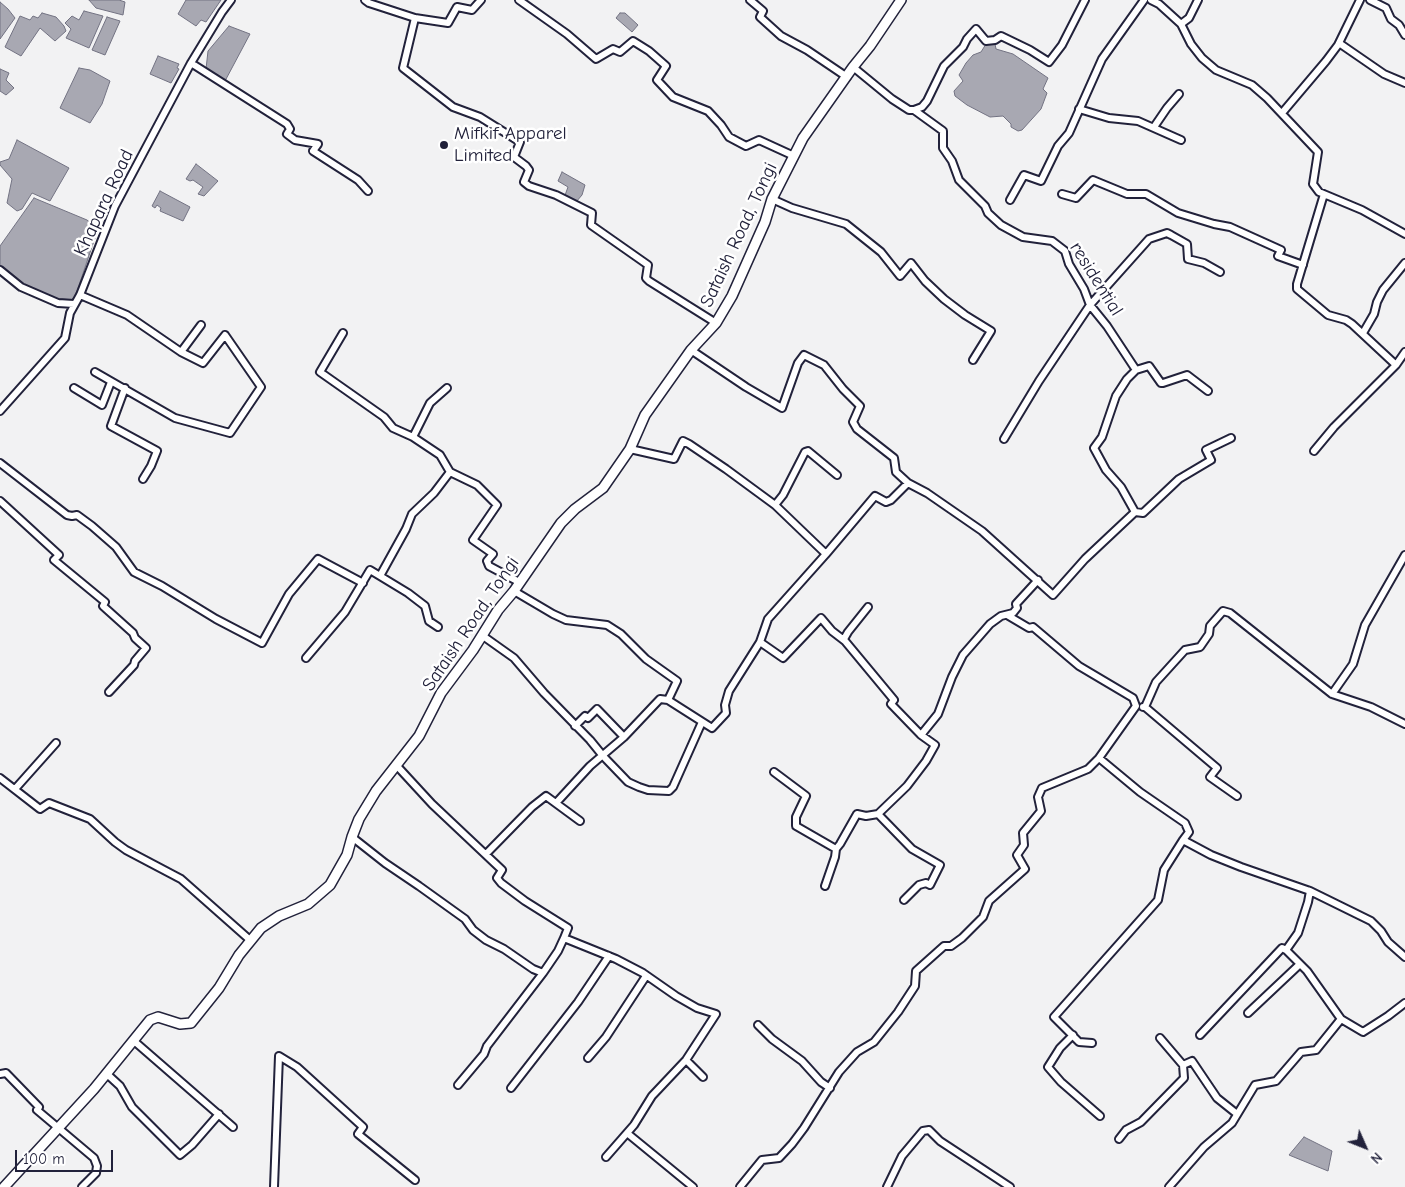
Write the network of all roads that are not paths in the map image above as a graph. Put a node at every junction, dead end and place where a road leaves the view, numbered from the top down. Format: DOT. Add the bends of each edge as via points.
graph roads {
  1 [pos="231,0"];
  2 [pos="365,0"];
  3 [pos="481,0"];
  4 [pos="519,0"];
  5 [pos="750,0"];
  6 [pos="901,0"];
  7 [pos="1085,0"];
  8 [pos="1144,0"];
  9 [pos="1151,0"];
  10 [pos="1198,0"];
  11 [pos="1360,0"];
  12 [pos="1370,0"];
  13 [pos="416,18"];
  14 [pos="1181,24"];
  15 [pos="1405,35"];
  16 [pos="1338,43"];
  17 [pos="191,63"];
  18 [pos="853,67"];
  19 [pos="847,76"];
  20 [pos="1405,83"];
  21 [pos="1179,94"];
  22 [pos="1079,109"];
  23 [pos="914,110"];
  24 [pos="1282,113"];
  25 [pos="1154,127"];
  26 [pos="1181,140"];
  27 [pos="794,156"];
  28 [pos="368,192"];
  29 [pos="1062,194"];
  30 [pos="1324,194"];
  31 [pos="772,199"];
  32 [pos="1010,200"];
  33 [pos="1405,234"];
  34 [pos="1405,263"];
  35 [pos="1303,265"];
  36 [pos="0,270"];
  37 [pos="1220,272"];
  38 [pos="80,295"];
  39 [pos="74,304"];
  40 [pos="1090,305"];
  41 [pos="716,323"];
  42 [pos="201,325"];
  43 [pos="343,333"];
  44 [pos="1363,333"];
  45 [pos="692,350"];
  46 [pos="181,352"];
  47 [pos="1405,352"];
  48 [pos="973,360"];
  49 [pos="1396,365"];
  50 [pos="1136,370"];
  51 [pos="95,372"];
  52 [pos="111,382"];
  53 [pos="74,388"];
  54 [pos="125,388"];
  55 [pos="447,388"];
  56 [pos="1208,391"];
  57 [pos="0,411"];
  58 [pos="413,437"];
  59 [pos="1231,438"];
  60 [pos="1004,439"];
  61 [pos="630,449"];
  62 [pos="1314,451"];
  63 [pos="0,463"];
  64 [pos="450,472"];
  65 [pos="837,475"];
  66 [pos="143,479"];
  67 [pos="908,483"];
  68 [pos="0,501"];
  69 [pos="774,505"];
  70 [pos="1135,512"];
  71 [pos="826,554"];
  72 [pos="1405,555"];
  73 [pos="380,576"];
  74 [pos="1038,580"];
  75 [pos="519,582"];
  76 [pos="363,583"];
  77 [pos="514,591"];
  78 [pos="868,607"];
  79 [pos="1007,615"];
  80 [pos="438,627"];
  81 [pos="483,636"];
  82 [pos="844,641"];
  83 [pos="760,642"];
  84 [pos="306,658"];
  85 [pos="109,692"];
  86 [pos="1332,694"];
  87 [pos="668,700"];
  88 [pos="1136,706"];
  89 [pos="1145,707"];
  90 [pos="702,722"];
  91 [pos="1405,724"];
  92 [pos="575,726"];
  93 [pos="922,735"];
  94 [pos="624,737"];
  95 [pos="56,743"];
  96 [pos="603,756"];
  97 [pos="1099,758"];
  98 [pos="397,766"];
  99 [pos="774,772"];
  100 [pos="0,778"];
  101 [pos="15,788"];
  102 [pos="1237,796"];
  103 [pos="556,803"];
  104 [pos="878,814"];
  105 [pos="580,821"];
  106 [pos="352,837"];
  107 [pos="1184,840"];
  108 [pos="836,848"];
  109 [pos="486,854"];
  110 [pos="825,886"];
  111 [pos="1310,890"];
  112 [pos="904,900"];
  113 [pos="564,938"];
  114 [pos="250,940"];
  115 [pos="1286,950"];
  116 [pos="609,956"];
  117 [pos="1405,957"];
  118 [pos="1300,964"];
  119 [pos="543,973"];
  120 [pos="646,976"];
  121 [pos="1405,1002"];
  122 [pos="1248,1013"];
  123 [pos="1341,1019"];
  124 [pos="758,1025"];
  125 [pos="1073,1035"];
  126 [pos="1200,1035"];
  127 [pos="1160,1038"];
  128 [pos="134,1040"];
  129 [pos="1092,1043"];
  130 [pos="588,1058"];
  131 [pos="686,1060"];
  132 [pos="1183,1065"];
  133 [pos="0,1074"];
  134 [pos="107,1074"];
  135 [pos="703,1076"];
  136 [pos="458,1086"];
  137 [pos="511,1088"];
  138 [pos="830,1088"];
  139 [pos="219,1114"];
  140 [pos="1237,1114"];
  141 [pos="1100,1116"];
  142 [pos="233,1127"];
  143 [pos="59,1129"];
  144 [pos="627,1133"];
  145 [pos="1119,1139"];
  146 [pos="606,1157"];
  147 [pos="415,1180"];
  148 [pos="1170,1186"];
  149 [pos="4,1187"];
  150 [pos="82,1187"];
  151 [pos="274,1187"];
  152 [pos="693,1187"];
  153 [pos="740,1187"];
  154 [pos="887,1187"];
  155 [pos="1010,1187"];
  1 -- 17 [label="street, Khapara Road"];
  2 -- 13 [label="street"];
  3 -- 13 [label="street" via="472,10 457,7 448,23"];
  4 -- 27 [label="street" via="596,59 613,49 620,52 633,41 666,66 657,80 673,96 708,111 729,137 746,146 759,140"];
  5 -- 19 [label="street" via="763,11 760,16 781,36"];
  6 -- 18 [label="street, Sataish Road, Tongi"];
  7 -- 23 [label="street" via="1062,45 1049,62 1001,36 986,41 976,30 944,66 927,101"];
  8 -- 22 [label="street" via="1102,59"];
  9 -- 14 [label="street"];
  10 -- 14 [label="street" via="1189,18"];
  11 -- 16 [label="street"];
  12 -- 15 [label="street" via="1386,8"];
  13 -- 41 [label="street" via="403,68 453,106 480,117 520,142 514,157 529,170 524,182 592,213 591,225 648,264 646,278 649,281"];
  14 -- 24 [label="street" via="1202,58 1216,70 1252,86"];
  16 -- 20 [label="street" via="1384,74"];
  16 -- 24 [label="street"];
  17 -- 28 [label="street" via="286,124 290,129 287,134 296,140 318,144 314,151 358,180"];
  17 -- 38 [label="street, Khapara Road" via="115,206"];
  18 -- 19 [label="street, Sataish Road, Tongi"];
  18 -- 23 [label="street, residential" via="892,99"];
  19 -- 27 [label="street, Sataish Road, Tongi"];
  21 -- 25 [label="street"];
  22 -- 25 [label="street"];
  22 -- 32 [label="street" via="1041,181 1024,175"];
  23 -- 40 [label="street, residential" via="943,131 943,148 959,180 988,213 1001,225 1023,237 1052,241 1065,251"];
  24 -- 30 [label="street" via="1318,152 1313,184"];
  25 -- 26 [label="street"];
  27 -- 31 [label="street, Sataish Road, Tongi"];
  29 -- 35 [label="street" via="1076,198 1093,180 1127,194 1146,194 1178,213 1230,227 1281,250 1278,256"];
  30 -- 33 [label="street"];
  30 -- 35 [label="street"];
  31 -- 41 [label="street, Sataish Road, Tongi" via="732,296"];
  31 -- 48 [label="street" via="846,224 881,252 900,276 911,264 944,299 992,331"];
  34 -- 44 [label="street" via="1383,290"];
  35 -- 44 [label="street" via="1298,289 1328,315 1346,320"];
  36 -- 39 [label="street" via="21,287 58,303"];
  37 -- 40 [label="street" via="1188,259 1187,244 1167,233 1149,238"];
  38 -- 39 [label="street, Khapara Road"];
  38 -- 46 [label="street" via="127,315"];
  39 -- 57 [label="street, Khapara Road" via="65,338"];
  40 -- 50 [label="street, residential"];
  40 -- 60 [label="street"];
  41 -- 45 [label="street, Sataish Road, Tongi"];
  42 -- 46 [label="street"];
  43 -- 58 [label="street" via="320,372 384,417 393,428"];
  44 -- 49 [label="street"];
  45 -- 61 [label="street, Sataish Road, Tongi" via="645,415"];
  45 -- 67 [label="street" via="782,408 804,355 824,365 860,406 853,422 857,429 894,458 896,472"];
  46 -- 54 [label="street" via="203,363 225,335 261,387 230,433 175,418"];
  47 -- 49 [label="street"];
  49 -- 62 [label="street"];
  50 -- 56 [label="street" via="1149,366 1160,383 1187,375"];
  50 -- 70 [label="street" via="1116,396 1102,436 1094,448"];
  51 -- 52 [label="street"];
  52 -- 53 [label="street" via="102,405"];
  52 -- 54 [label="street"];
  54 -- 66 [label="street" via="111,426 157,451"];
  55 -- 58 [label="street" via="430,403"];
  58 -- 64 [label="street" via="440,455"];
  59 -- 70 [label="street" via="1206,450 1211,460 1180,479 1142,513"];
  61 -- 69 [label="street" via="674,459 683,441"];
  61 -- 75 [label="street, Sataish Road, Tongi" via="602,488 561,522"];
  63 -- 76 [label="street" via="67,515 76,515 92,526 116,547 134,572 262,643 289,594 318,559"];
  64 -- 73 [label="street" via="412,514"];
  64 -- 75 [label="street" via="476,485 497,505 473,540 493,554 487,561 489,566"];
  65 -- 69 [label="street" via="808,451 805,452 783,495"];
  67 -- 71 [label="street" via="886,502 875,496"];
  67 -- 74 [label="street" via="982,531"];
  68 -- 85 [label="street" via="58,555 54,560 105,602 103,606 146,648"];
  69 -- 71 [label="street"];
  70 -- 74 [label="street" via="1085,559 1053,595"];
  71 -- 83 [label="street" via="768,619"];
  72 -- 86 [label="street" via="1365,625 1353,664"];
  73 -- 76 [label="street" via="370,570"];
  73 -- 80 [label="street" via="425,606 429,621"];
  74 -- 79 [label="street" via="1016,604 1013,613"];
  75 -- 77 [label="street, Sataish Road, Tongi"];
  76 -- 84 [label="street" via="345,612"];
  77 -- 81 [label="street, Sataish Road, Tongi"];
  77 -- 87 [label="street" via="566,620 607,625 621,634 646,659 676,681"];
  78 -- 82 [label="street"];
  79 -- 88 [label="street" via="1029,628 1033,627 1079,666 1133,698"];
  79 -- 93 [label="street" via="990,624 963,655 938,714"];
  81 -- 92 [label="street" via="514,658"];
  81 -- 98 [label="street, Sataish Road, Tongi" via="441,694 419,736"];
  82 -- 83 [label="street" via="821,618 783,658"];
  82 -- 93 [label="street" via="894,700 891,704"];
  83 -- 90 [label="street" via="729,691 726,713 712,728"];
  86 -- 89 [label="street" via="1230,613 1223,611 1210,626 1209,634 1200,647 1185,650 1156,682"];
  86 -- 91 [label="street" via="1371,707"];
  87 -- 90 [label="street"];
  87 -- 94 [label="street" via="660,699"];
  88 -- 89 [label="street"];
  88 -- 97 [label="street"];
  89 -- 102 [label="street" via="1217,768 1210,777"];
  90 -- 96 [label="street" via="669,791 648,790 628,782"];
  92 -- 94 [label="street" via="597,709"];
  92 -- 96 [label="street"];
  93 -- 104 [label="street" via="935,745 907,786"];
  94 -- 96 [label="street"];
  95 -- 101 [label="street"];
  96 -- 103 [label="street"];
  97 -- 107 [label="street" via="1185,823 1189,832"];
  97 -- 138 [label="street" via="1088,769 1042,788 1038,797 1041,811 1023,833 1024,845 1017,855 1025,869 989,901 983,917 962,938 951,946 944,946 916,971 915,986 898,1012 874,1042 857,1052 839,1072"];
  98 -- 106 [label="street, Sataish Road, Tongi" via="376,791"];
  98 -- 109 [label="street"];
  99 -- 108 [label="street" via="806,796 796,817 796,826"];
  100 -- 101 [label="street"];
  101 -- 114 [label="street" via="40,810 49,803 90,819 126,850 181,879"];
  103 -- 105 [label="street"];
  103 -- 109 [label="street" via="546,796"];
  104 -- 108 [label="street" via="857,814"];
  104 -- 112 [label="street" via="917,853 940,865 930,886 926,883 919,885"];
  106 -- 114 [label="street, Sataish Road, Tongi" via="338,873 320,896 269,922"];
  106 -- 119 [label="street" via="466,920 486,940"];
  107 -- 111 [label="street" via="1210,855"];
  107 -- 125 [label="street" via="1164,870 1158,900 1054,1017"];
  108 -- 110 [label="street"];
  109 -- 113 [label="street" via="502,870 497,878 502,883 568,928"];
  111 -- 115 [label="street" via="1298,933"];
  111 -- 117 [label="street" via="1371,921"];
  113 -- 116 [label="street"];
  113 -- 119 [label="street"];
  114 -- 128 [label="street, Sataish Road, Tongi" via="219,988 191,1023 180,1024 154,1017"];
  115 -- 118 [label="street"];
  115 -- 126 [label="street" via="1282,948"];
  116 -- 120 [label="street"];
  116 -- 137 [label="street" via="578,1002"];
  118 -- 122 [label="street"];
  118 -- 123 [label="street"];
  119 -- 136 [label="street"];
  120 -- 130 [label="street" via="606,1037"];
  120 -- 131 [label="street" via="697,1008 716,1014"];
  121 -- 123 [label="street" via="1363,1032"];
  123 -- 140 [label="street" via="1316,1050 1301,1052 1276,1080 1255,1085"];
  124 -- 138 [label="street"];
  125 -- 129 [label="street" via="1079,1042"];
  125 -- 141 [label="street" via="1048,1067"];
  127 -- 132 [label="street"];
  128 -- 134 [label="street, Sataish Road, Tongi"];
  128 -- 139 [label="street"];
  131 -- 135 [label="street"];
  131 -- 144 [label="street" via="652,1096"];
  132 -- 140 [label="street" via="1192,1061 1217,1098"];
  132 -- 145 [label="street" via="1184,1078 1141,1122 1126,1130"];
  133 -- 143 [label="street" via="6,1074 39,1107 37,1110"];
  134 -- 139 [label="street" via="120,1086 132,1107 180,1155"];
  134 -- 143 [label="street, Sataish Road, Tongi"];
  138 -- 153 [label="street" via="804,1128 779,1158 762,1160"];
  139 -- 142 [label="street"];
  140 -- 148 [label="street"];
  143 -- 149 [label="street, Sataish Road, Tongi"];
  143 -- 150 [label="street" via="94,1158 96,1173"];
  144 -- 146 [label="street"];
  144 -- 152 [label="street"];
  147 -- 151 [label="street" via="358,1134 363,1127 297,1067 279,1056"];
  154 -- 155 [label="street" via="902,1156 922,1131 929,1130 940,1141"];
}
